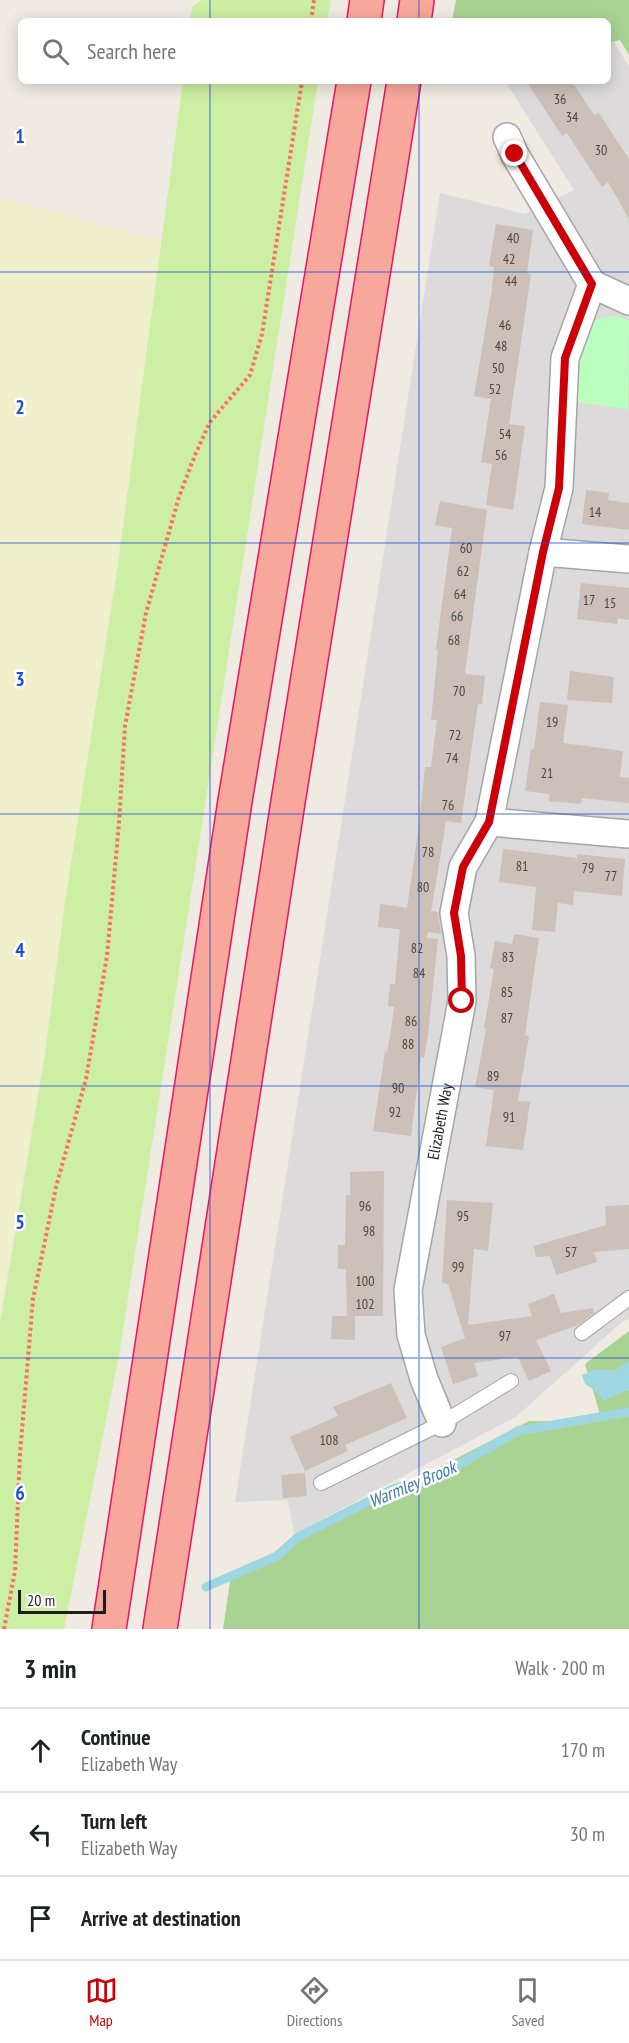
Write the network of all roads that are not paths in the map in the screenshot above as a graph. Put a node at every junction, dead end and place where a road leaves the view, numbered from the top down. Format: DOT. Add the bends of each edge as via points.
graph roads {
  1 [pos="367,0"];
  2 [pos="417,0"];
  3 [pos="364,18"];
  4 [pos="414,18"];
  5 [pos="354,84"];
  6 [pos="404,84"];
  7 [pos="507,137"];
  8 [pos="592,284"];
  9 [pos="629,301"];
  10 [pos="543,552"];
  11 [pos="629,559"];
  12 [pos="489,822"];
  13 [pos="629,834"];
  14 [pos="629,1298"];
  15 [pos="582,1333"];
  16 [pos="510,1381"];
  17 [pos="442,1423"];
  18 [pos="321,1483"];
  19 [pos="109,1629"];
  20 [pos="160,1629"];
  1 -- 3 [label="highway"];
  2 -- 4 [label="highway"];
  5 -- 19 [label="highway" via="235,801"];
  6 -- 20 [label="highway"];
  7 -- 8 [label="street"];
  8 -- 9 [label="street"];
  8 -- 10 [label="street, Elizabeth Way" via="565,358 559,488"];
  10 -- 11 [label="street"];
  10 -- 12 [label="street, Elizabeth Way"];
  12 -- 13 [label="street"];
  12 -- 17 [label="street, Elizabeth Way" via="463,867 454,913 461,956 462,1001 408,1290 411,1335"];
  14 -- 15 [label="lane"];
  16 -- 17 [label="lane"];
  17 -- 18 [label="lane"];
}
